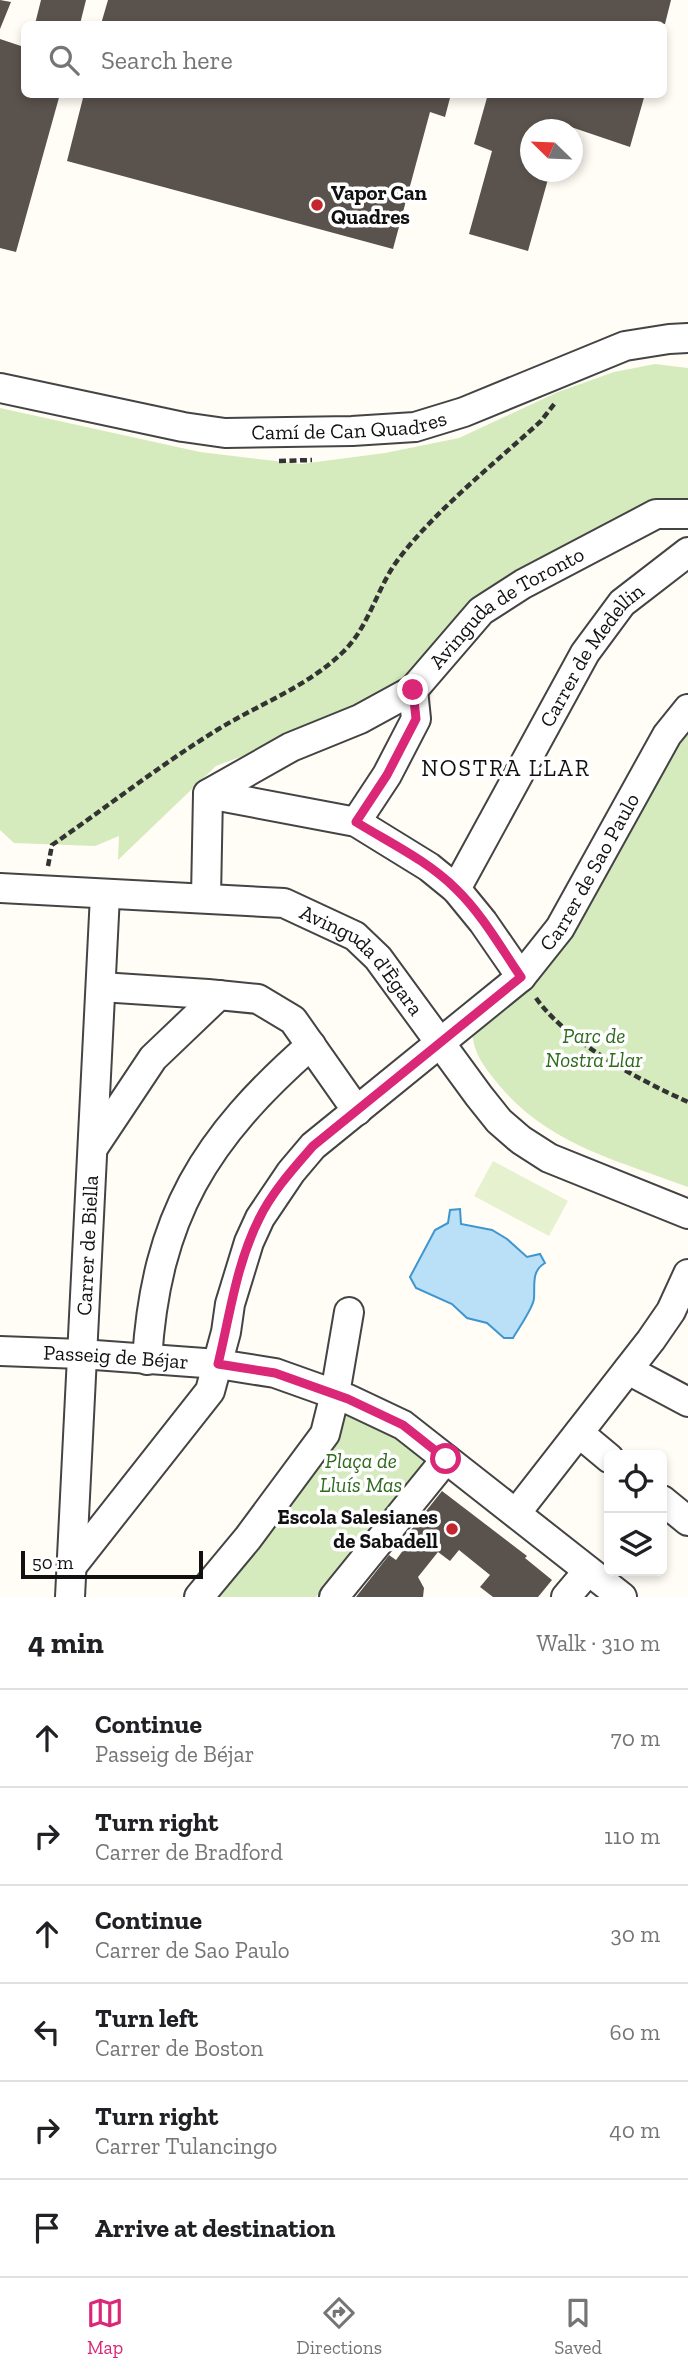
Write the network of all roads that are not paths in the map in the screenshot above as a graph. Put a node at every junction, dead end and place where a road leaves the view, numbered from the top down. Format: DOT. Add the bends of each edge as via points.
graph roads {
  1 [pos="688,338"];
  2 [pos="0,387"];
  3 [pos="688,513"];
  4 [pos="688,552"];
  5 [pos="413,690"];
  6 [pos="688,709"];
  7 [pos="208,793"];
  8 [pos="356,822"];
  9 [pos="0,888"];
  10 [pos="456,889"];
  11 [pos="105,895"];
  12 [pos="206,897"];
  13 [pos="521,977"];
  14 [pos="101,987"];
  15 [pos="219,995"];
  16 [pos="311,1045"];
  17 [pos="440,1045"];
  18 [pos="357,1111"];
  19 [pos="93,1148"];
  20 [pos="688,1214"];
  21 [pos="688,1273"];
  22 [pos="349,1312"];
  23 [pos="679,1314"];
  24 [pos="0,1351"];
  25 [pos="81,1354"];
  26 [pos="147,1360"];
  27 [pos="218,1364"];
  28 [pos="628,1370"];
  29 [pos="335,1394"];
  30 [pos="688,1402"];
  31 [pos="579,1433"];
  32 [pos="604,1454"];
  33 [pos="446,1459"];
  34 [pos="667,1504"];
  35 [pos="517,1512"];
  36 [pos="688,1521"];
  37 [pos="72,1566"];
  38 [pos="588,1571"];
  39 [pos="70,1597"];
  40 [pos="199,1597"];
  41 [pos="334,1597"];
  42 [pos="566,1597"];
  43 [pos="622,1597"];
  1 -- 2 [label="street, Camí de Can Quadres" via="625,346 464,412 415,426 365,430 225,433"];
  3 -- 5 [label="street, Avinguda de Toronto" via="656,514 499,598 464,629"];
  4 -- 10 [label="street, Carrer de Medellin" via="622,603 606,622"];
  5 -- 7 [label="street, Avinguda de Toronto" via="360,719 291,747"];
  5 -- 8 [label="street" via="416,719"];
  6 -- 13 [label="street, Carrer de Sao Paulo" via="667,735 560,928"];
  7 -- 8 [label="street"];
  7 -- 12 [label="street"];
  8 -- 10 [label="street"];
  9 -- 11 [label="street, Avinguda d'Ègara"];
  10 -- 13 [label="street"];
  11 -- 12 [label="street, Avinguda d'Ègara"];
  11 -- 14 [label="street, Carrer de Biella"];
  12 -- 17 [label="street, Avinguda d'Ègara" via="284,903 355,936 378,958"];
  13 -- 17 [label="street, Carrer de Sao Paulo"];
  14 -- 15 [label="street"];
  14 -- 19 [label="street, Carrer de Biella"];
  15 -- 16 [label="street" via="258,999 293,1020"];
  15 -- 19 [label="street" via="153,1058"];
  16 -- 18 [label="street"];
  16 -- 26 [label="street" via="237,1117 189,1188 157,1279"];
  17 -- 18 [label="street, Carrer de Sao Paulo"];
  17 -- 20 [label="street, Avinguda d'Ègara" via="499,1121 521,1140 549,1158"];
  18 -- 27 [label="street, Carrer de Sao Paulo" via="313,1146 260,1218 238,1274"];
  19 -- 25 [label="street, Carrer de Biella"];
  21 -- 23 [label="street"];
  22 -- 29 [label="street"];
  23 -- 28 [label="street"];
  24 -- 25 [label="street, Passeig de Béjar"];
  25 -- 26 [label="street, Passeig de Béjar"];
  25 -- 37 [label="street, Carrer de Biella"];
  26 -- 27 [label="street, Passeig de Béjar"];
  27 -- 29 [label="street, Passeig de Béjar" via="275,1373"];
  27 -- 37 [label="street, Carrer de Sao Paulo" via="210,1391"];
  28 -- 30 [label="street"];
  28 -- 31 [label="street"];
  29 -- 33 [label="street, Passeig de Béjar" via="403,1425"];
  29 -- 40 [label="street" via="325,1434"];
  31 -- 32 [label="street"];
  31 -- 35 [label="street"];
  33 -- 35 [label="street, Passeig de Béjar"];
  33 -- 41 [label="street"];
  34 -- 36 [label="street"];
  35 -- 38 [label="street, Passeig de Béjar"];
  37 -- 39 [label="street, Carrer de Biella"];
  38 -- 42 [label="street"];
  38 -- 43 [label="street, Passeig de Béjar"];
}
